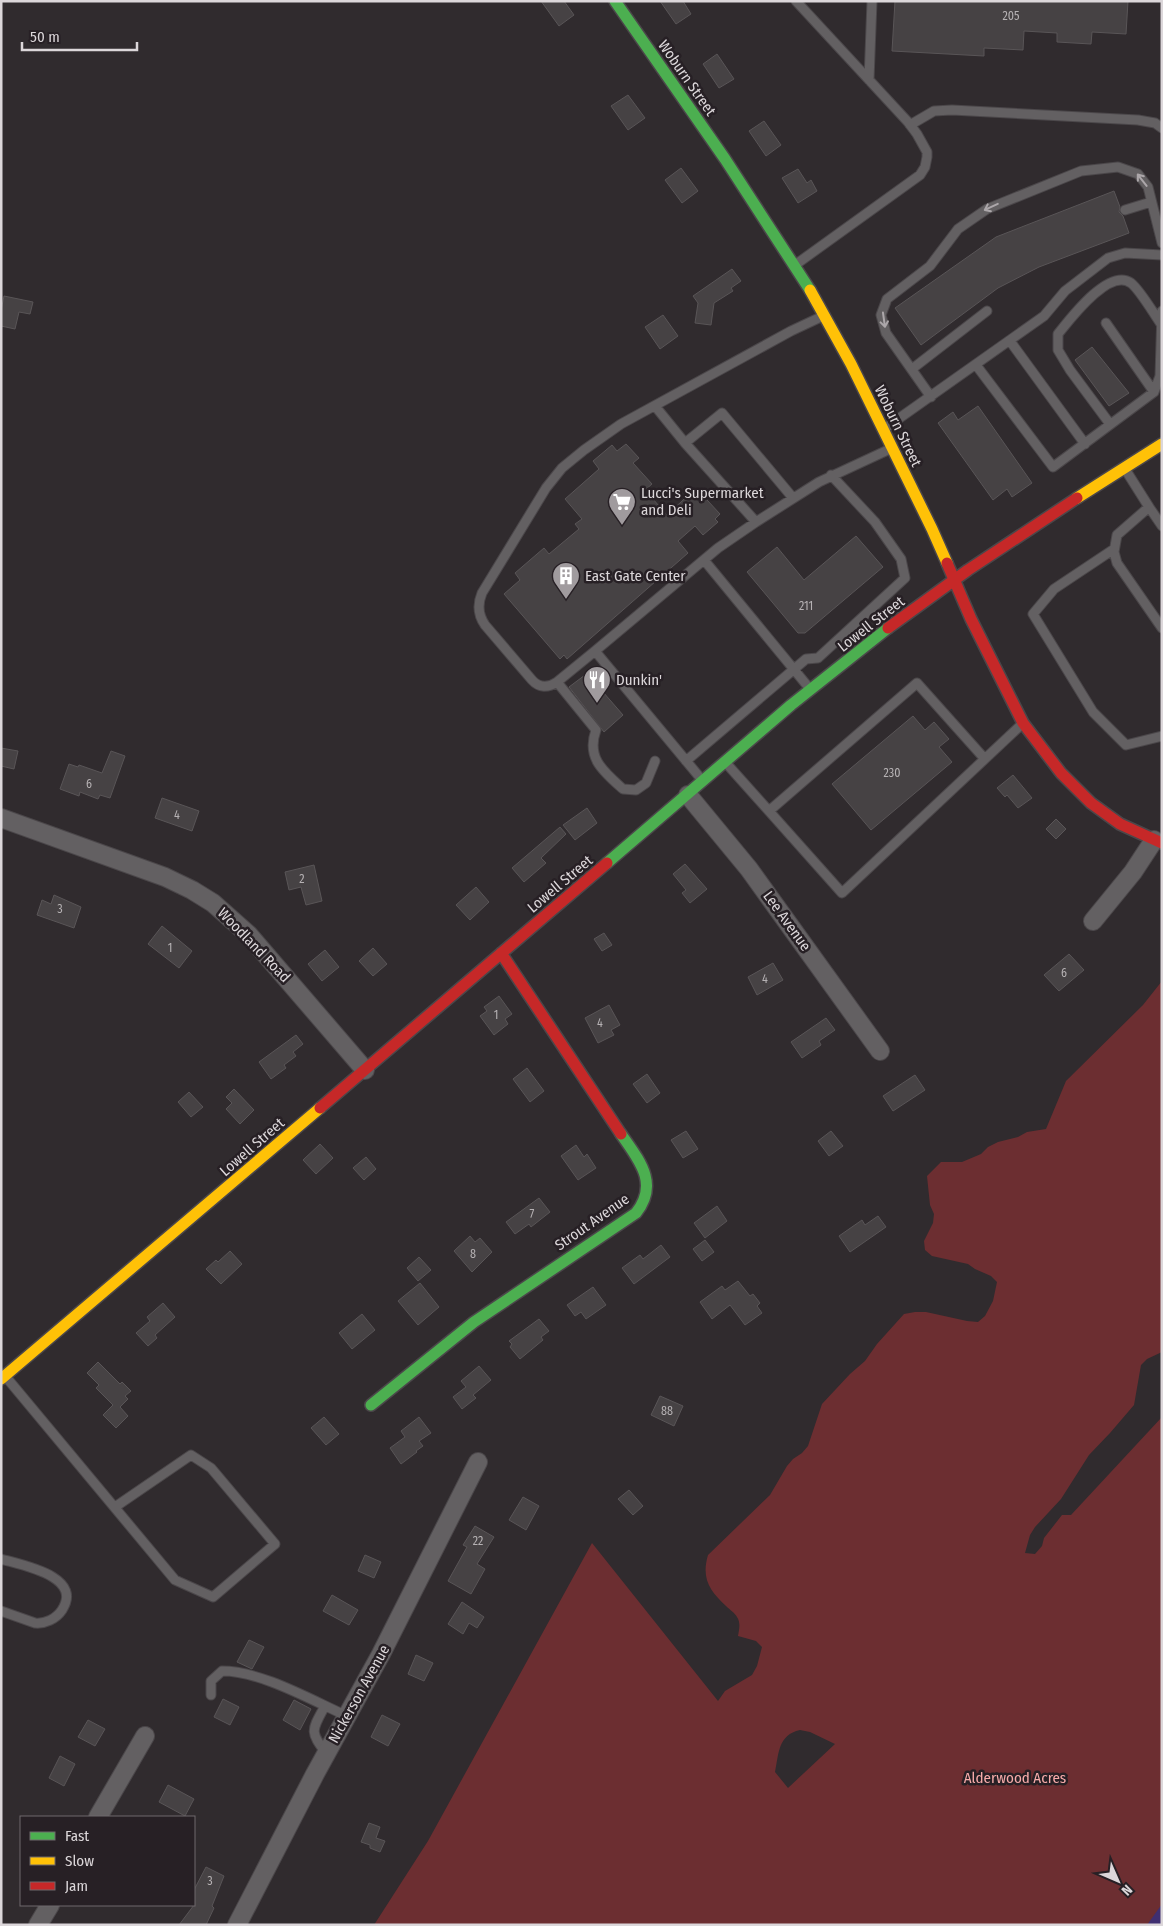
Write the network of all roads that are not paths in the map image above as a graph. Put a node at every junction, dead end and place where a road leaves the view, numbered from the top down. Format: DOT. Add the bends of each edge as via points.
graph roads {
  1 [pos="615,1"];
  2 [pos="796,1"];
  3 [pos="872,1"];
  4 [pos="869,80"];
  5 [pos="910,125"];
  6 [pos="1162,128"];
  7 [pos="1151,202"];
  8 [pos="1126,210"];
  9 [pos="1162,242"];
  10 [pos="1162,255"];
  11 [pos="795,265"];
  12 [pos="987,311"];
  13 [pos="1162,311"];
  14 [pos="824,315"];
  15 [pos="1106,323"];
  16 [pos="1161,324"];
  17 [pos="1010,341"];
  18 [pos="976,365"];
  19 [pos="912,369"];
  20 [pos="1154,392"];
  21 [pos="931,396"];
  22 [pos="655,406"];
  23 [pos="1110,424"];
  24 [pos="883,430"];
  25 [pos="685,443"];
  26 [pos="1085,444"];
  27 [pos="1162,444"];
  28 [pos="892,448"];
  29 [pos="1124,468"];
  30 [pos="832,475"];
  31 [pos="793,498"];
  32 [pos="1149,507"];
  33 [pos="756,522"];
  34 [pos="1162,526"];
  35 [pos="1114,549"];
  36 [pos="704,560"];
  37 [pos="955,580"];
  38 [pos="1162,628"];
  39 [pos="595,651"];
  40 [pos="818,658"];
  41 [pos="795,670"];
  42 [pos="833,673"];
  43 [pos="557,682"];
  44 [pos="812,690"];
  45 [pos="1023,723"];
  46 [pos="1162,736"];
  47 [pos="984,758"];
  48 [pos="655,761"];
  49 [pos="686,761"];
  50 [pos="726,763"];
  51 [pos="704,782"];
  52 [pos="688,795"];
  53 [pos="769,811"];
  54 [pos="1,818"];
  55 [pos="1158,839"];
  56 [pos="1093,921"];
  57 [pos="502,953"];
  58 [pos="880,1051"];
  59 [pos="365,1070"];
  60 [pos="3,1377"];
  61 [pos="371,1406"];
  62 [pos="478,1462"];
  63 [pos="115,1507"];
  64 [pos="1,1559"];
  65 [pos="1,1611"];
  66 [pos="211,1695"];
  67 [pos="325,1706"];
  68 [pos="347,1716"];
  69 [pos="145,1736"];
  70 [pos="326,1753"];
  71 [pos="99,1816"];
  72 [pos="49,1906"];
  73 [pos="38,1925"];
  74 [pos="236,1925"];
  1 -- 11 [label="main road, Woburn Street"];
  2 -- 4 [label="lane"];
  3 -- 4 [label="lane"];
  4 -- 5 [label="lane"];
  5 -- 6 [label="lane" via="934,111 952,110 1138,120 1155,123"];
  5 -- 11 [label="lane" via="927,152 923,172"];
  7 -- 8 [label="lane"];
  7 -- 9 [label="lane"];
  7 -- 19 [label="lane, one-way" via="1148,187 1138,174 1118,167 1081,171 987,209 958,230 930,266 887,299 881,315 886,333"];
  10 -- 17 [label="lane" via="1125,253 1108,258 1065,291 1044,316"];
  11 -- 14 [label="main road, Woburn Street"];
  12 -- 19 [label="lane"];
  13 -- 16 [label="lane"];
  14 -- 22 [label="lane"];
  14 -- 24 [label="main road, Woburn Street"];
  15 -- 20 [label="lane"];
  16 -- 20 [label="lane" via="1160,376"];
  16 -- 23 [label="lane" via="1132,284 1121,279 1114,280 1084,303 1058,334 1058,350"];
  17 -- 18 [label="lane"];
  17 -- 26 [label="lane"];
  18 -- 21 [label="lane"];
  18 -- 26 [label="lane" via="1053,468"];
  19 -- 21 [label="lane"];
  20 -- 23 [label="lane"];
  21 -- 24 [label="lane"];
  22 -- 25 [label="lane"];
  22 -- 43 [label="lane" via="620,424 562,468 546,488 480,598 478,610 482,621 532,680 544,686"];
  23 -- 26 [label="lane"];
  24 -- 28 [label="main road, Woburn Street"];
  25 -- 31 [label="lane" via="722,413"];
  25 -- 33 [label="lane"];
  27 -- 29 [label="main road, Lowell Street"];
  28 -- 30 [label="lane"];
  28 -- 37 [label="main road, Woburn Street"];
  29 -- 32 [label="lane"];
  29 -- 37 [label="main road, Lowell Street"];
  30 -- 31 [label="lane"];
  30 -- 40 [label="lane" via="874,522 900,559 905,578"];
  31 -- 33 [label="lane"];
  32 -- 34 [label="lane"];
  32 -- 35 [label="lane" via="1117,535"];
  33 -- 36 [label="lane"];
  35 -- 38 [label="lane" via="1117,563"];
  35 -- 46 [label="lane" via="1054,589 1033,614 1093,712 1126,745"];
  36 -- 39 [label="lane"];
  36 -- 41 [label="lane"];
  37 -- 42 [label="main road, Lowell Street"];
  37 -- 45 [label="main road, Woburn Street"];
  39 -- 43 [label="lane"];
  39 -- 49 [label="lane"];
  40 -- 41 [label="lane" via="806,659"];
  40 -- 42 [label="lane"];
  41 -- 44 [label="lane"];
  41 -- 49 [label="lane"];
  42 -- 44 [label="main road, Lowell Street"];
  43 -- 48 [label="lane" via="596,730 591,743 596,760 623,789 636,790 646,783"];
  44 -- 50 [label="main road, Lowell Street"];
  45 -- 47 [label="lane"];
  45 -- 55 [label="main road, Woburn Street" via="1057,767 1091,803 1120,824"];
  47 -- 53 [label="lane" via="917,683"];
  47 -- 53 [label="lane" via="842,893"];
  49 -- 51 [label="lane"];
  50 -- 51 [label="main road, Lowell Street"];
  50 -- 53 [label="lane"];
  51 -- 52 [label="main road, Lowell Street"];
  52 -- 57 [label="main road, Lowell Street"];
  52 -- 58 [label="street, Lee Avenue" via="760,883"];
  54 -- 59 [label="street, Woodland Road" via="165,876 213,903 249,935"];
  55 -- 56 [label="street"];
  57 -- 59 [label="main road, Lowell Street"];
  57 -- 61 [label="main road, Strout Avenue" via="640,1162 647,1180 646,1196 633,1215 474,1322"];
  59 -- 60 [label="main road, Lowell Street"];
  60 -- 63 [label="lane"];
  62 -- 68 [label="street, Nickerson Avenue"];
  63 -- 63 [label="lane" via="175,1580 213,1597 275,1544 211,1468 191,1455"];
  64 -- 65 [label="lane" via="51,1576 62,1585 66,1597 60,1612 50,1621 40,1624"];
  66 -- 67 [label="lane" via="211,1681 222,1672 236,1672 262,1679"];
  67 -- 68 [label="lane"];
  67 -- 70 [label="lane" via="314,1726 314,1738"];
  68 -- 70 [label="street, Nickerson Avenue"];
  69 -- 71 [label="street"];
  70 -- 74 [label="street, Nickerson Avenue"];
  72 -- 73 [label="street"];
}
